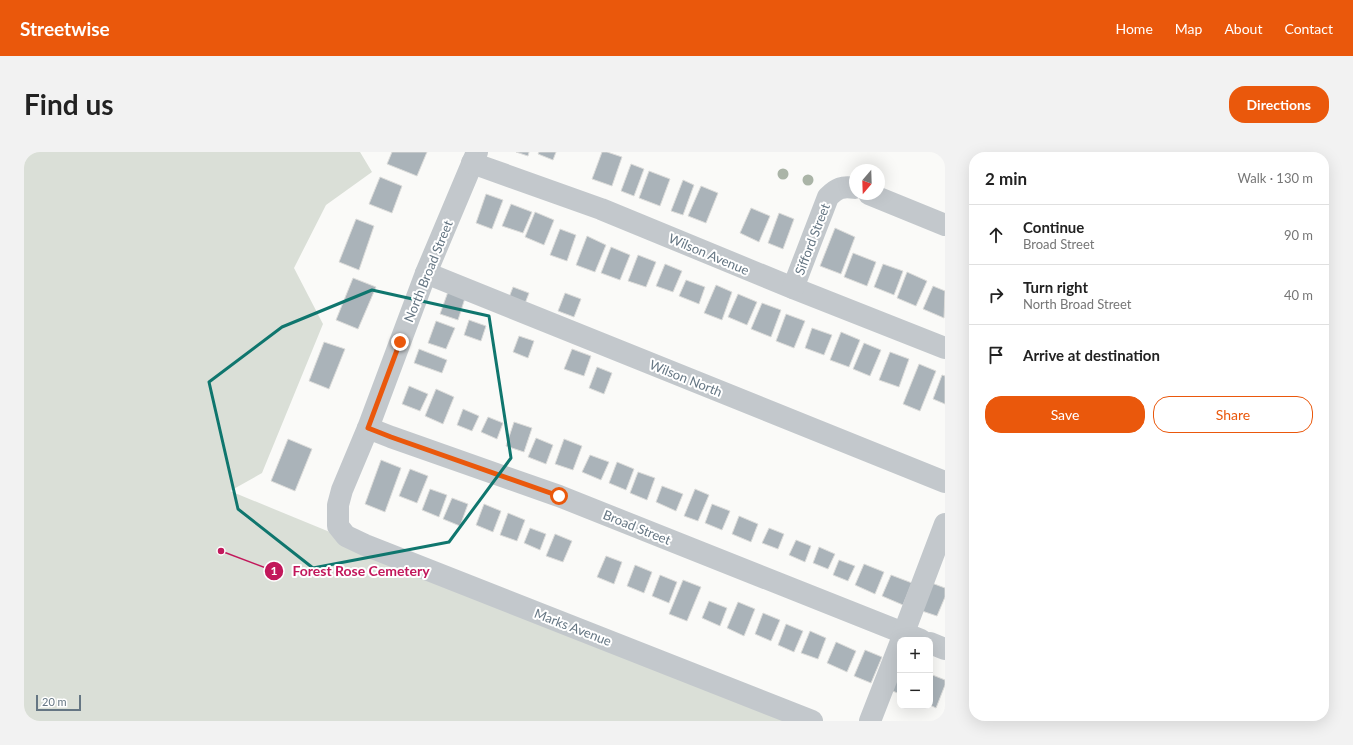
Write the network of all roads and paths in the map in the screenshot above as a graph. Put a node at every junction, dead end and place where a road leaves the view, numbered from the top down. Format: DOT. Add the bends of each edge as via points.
graph roads {
  1 [pos="474,158"];
  2 [pos="844,189"];
  3 [pos="884,200"];
  4 [pos="945,225"];
  5 [pos="426,273"];
  6 [pos="793,288"];
  7 [pos="945,348"];
  8 [pos="368,428"];
  9 [pos="945,482"];
  10 [pos="945,524"];
  11 [pos="338,526"];
  12 [pos="902,637"];
  13 [pos="908,637"];
  14 [pos="933,644"];
  15 [pos="945,649"];
  16 [pos="897,661"];
  17 [pos="812,721"];
  18 [pos="870,721"];
  1 -- 5 [label="street, North Broad Street"];
  1 -- 6 [label="street, Wilson Avenue"];
  2 -- 6 [label="street, Sifford Street" via="828,197"];
  3 -- 4 [label="street"];
  5 -- 8 [label="street, North Broad Street"];
  5 -- 9 [label="street, Wilson North"];
  6 -- 7 [label="street, Wilson Avenue"];
  8 -- 11 [label="street, North Broad Street" via="342,490 338,505"];
  8 -- 12 [label="street, Broad Street" via="559,496"];
  10 -- 13 [label="street"];
  11 -- 17 [label="street, Marks Avenue" via="346,536 365,545"];
  14 -- 15 [label="street"];
  16 -- 18 [label="street"];
}
